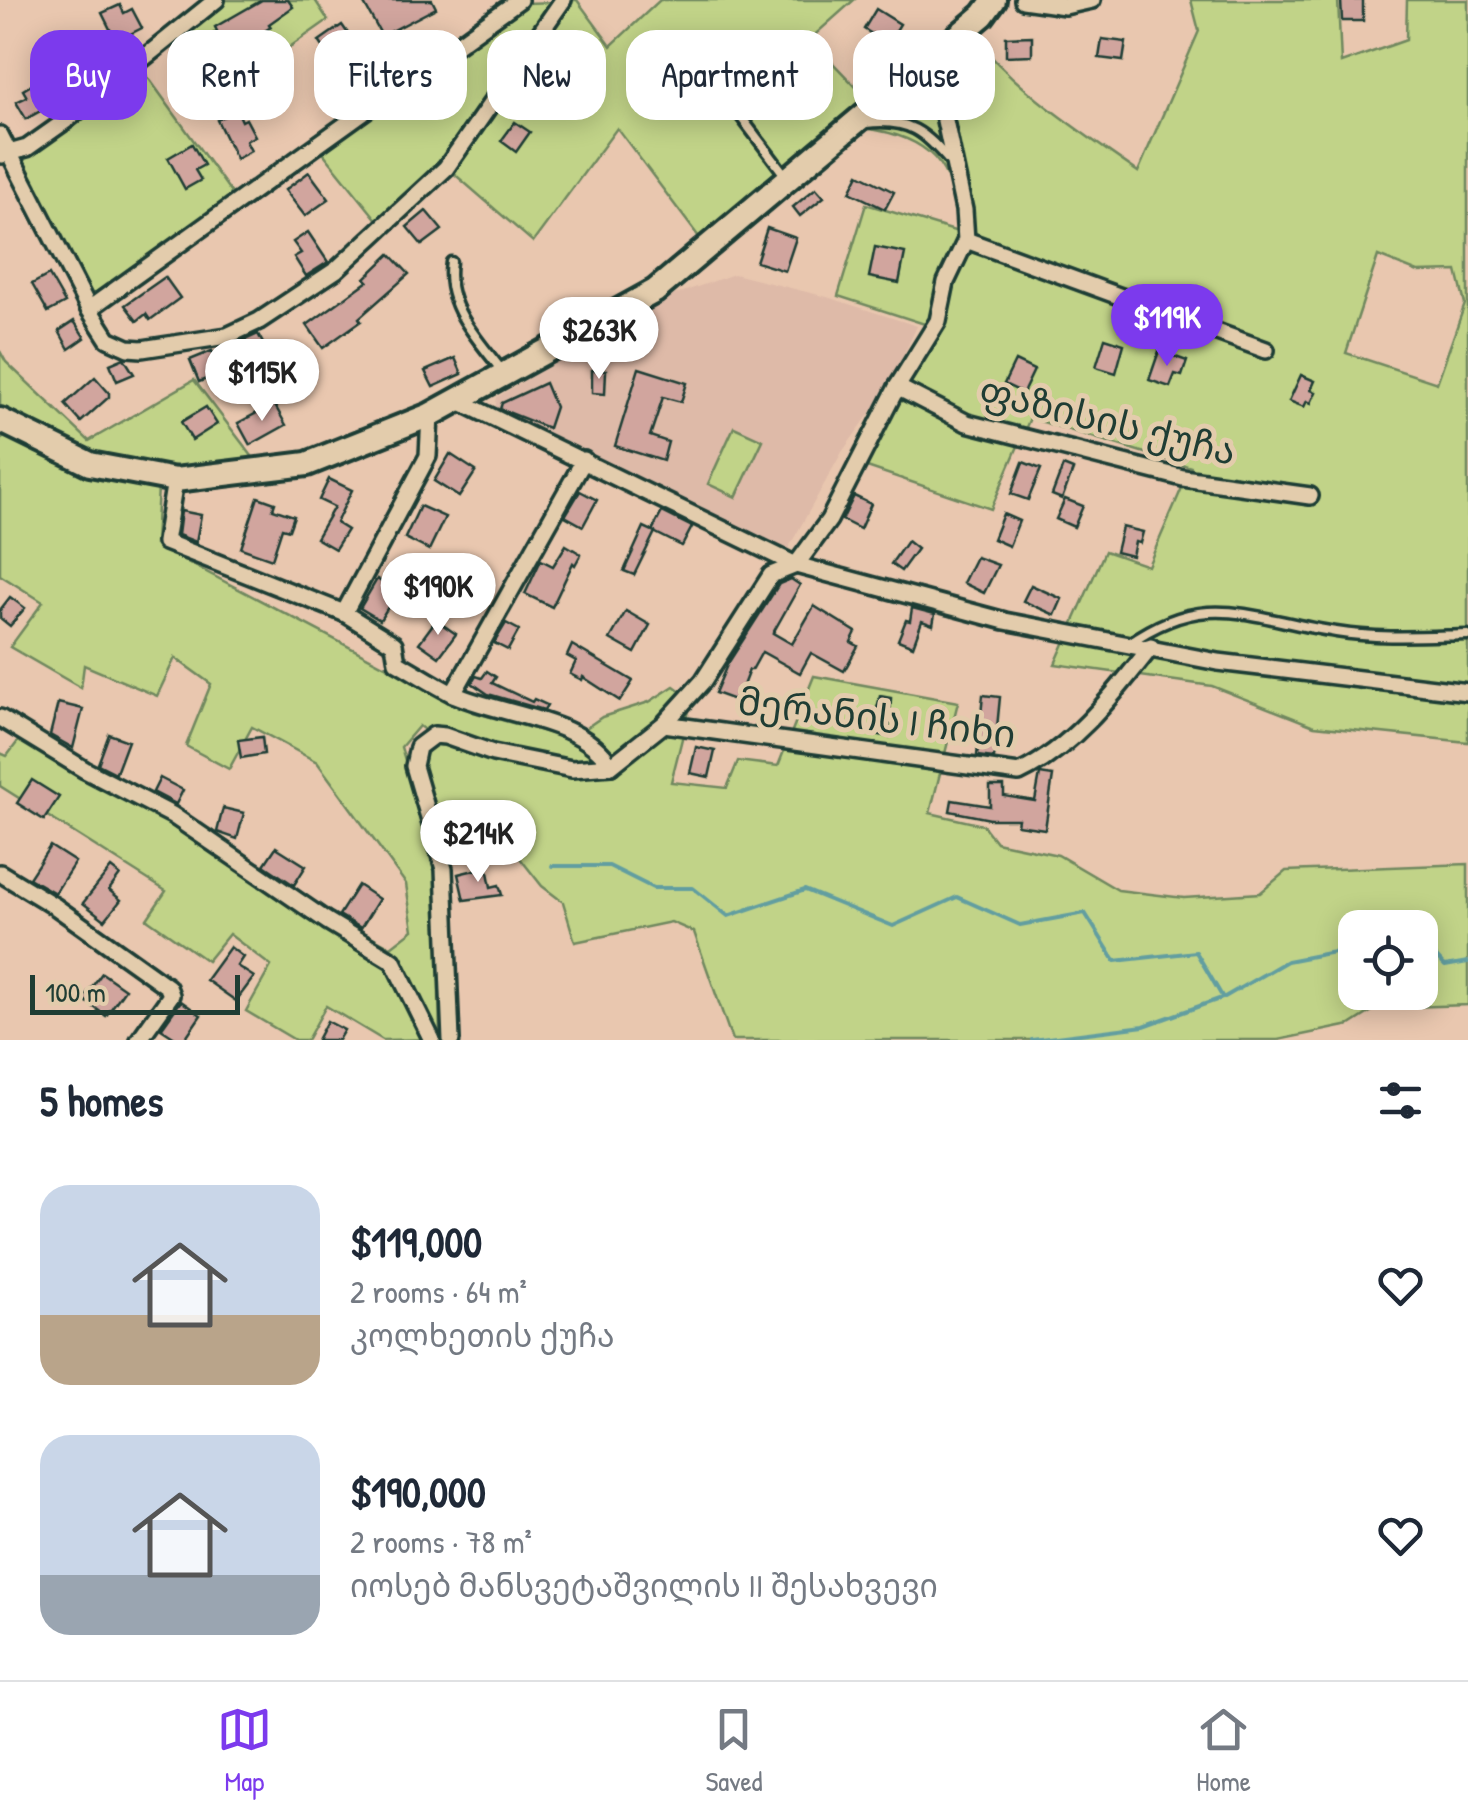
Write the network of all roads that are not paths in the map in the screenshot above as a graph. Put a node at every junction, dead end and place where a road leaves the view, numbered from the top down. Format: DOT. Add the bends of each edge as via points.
graph roads {
  1 [pos="216,0"];
  2 [pos="519,0"];
  3 [pos="563,0"];
  4 [pos="994,0"];
  5 [pos="1024,0"];
  6 [pos="1092,0"];
  7 [pos="965,30"];
  8 [pos="744,120"];
  9 [pos="856,120"];
  10 [pos="945,120"];
  11 [pos="851,124"];
  12 [pos="0,135"];
  13 [pos="4,154"];
  14 [pos="955,168"];
  15 [pos="788,178"];
  16 [pos="966,240"];
  17 [pos="451,262"];
  18 [pos="89,310"];
  19 [pos="1266,350"];
  20 [pos="504,374"];
  21 [pos="897,388"];
  22 [pos="457,400"];
  23 [pos="430,414"];
  24 [pos="0,420"];
  25 [pos="584,460"];
  26 [pos="175,480"];
  27 [pos="1310,496"];
  28 [pos="796,565"];
  29 [pos="344,613"];
  30 [pos="1468,636"];
  31 [pos="1128,644"];
  32 [pos="1152,647"];
  33 [pos="1468,692"];
  34 [pos="453,694"];
  35 [pos="0,718"];
  36 [pos="664,724"];
  37 [pos="611,766"];
  38 [pos="0,873"];
  39 [pos="140,1040"];
  40 [pos="432,1040"];
  41 [pos="451,1040"];
  1 -- 13 [label="street" via="68,119 27,148"];
  2 -- 18 [label="street"];
  3 -- 18 [label="street" via="446,168 336,270 227,336 128,348 108,339"];
  4 -- 7 [label="main road"];
  5 -- 6 [label="street" via="1066,6"];
  8 -- 15 [label="lane"];
  9 -- 11 [label="main road"];
  10 -- 14 [label="street"];
  11 -- 14 [label="lane" via="909,126 927,135"];
  11 -- 15 [label="main road"];
  12 -- 13 [label="street"];
  13 -- 18 [label="street"];
  14 -- 16 [label="street"];
  15 -- 20 [label="main road" via="656,291"];
  16 -- 19 [label="street"];
  16 -- 21 [label="street" via="946,282 938,321"];
  17 -- 20 [label="lane" via="448,282 460,316"];
  20 -- 22 [label="main road"];
  21 -- 27 [label="street, ფაზისის ქუჩა" via="967,423 1183,478"];
  21 -- 28 [label="street" via="829,520"];
  22 -- 23 [label="main road"];
  22 -- 25 [label="street"];
  23 -- 26 [label="main road" via="306,464"];
  23 -- 29 [label="street" via="428,456"];
  24 -- 26 [label="main road" via="90,464"];
  25 -- 28 [label="street"];
  25 -- 34 [label="street"];
  26 -- 29 [label="street" via="166,542"];
  28 -- 31 [label="street" via="1005,621"];
  28 -- 36 [label="street" via="771,575 704,681"];
  29 -- 34 [label="street" via="394,644 397,662"];
  30 -- 31 [label="lane" via="1340,633 1206,610 1156,624"];
  31 -- 32 [label="street"];
  32 -- 33 [label="street" via="1218,662"];
  32 -- 36 [label="street, მერანის I ჩიხი" via="1105,706 1040,763 1019,773"];
  34 -- 37 [label="street" via="584,737"];
  35 -- 40 [label="street" via="172,815 393,961"];
  36 -- 37 [label="street"];
  37 -- 41 [label="street" via="572,769 444,736 418,746 414,766 444,869"];
  38 -- 39 [label="street" via="168,987 170,995"];
}
